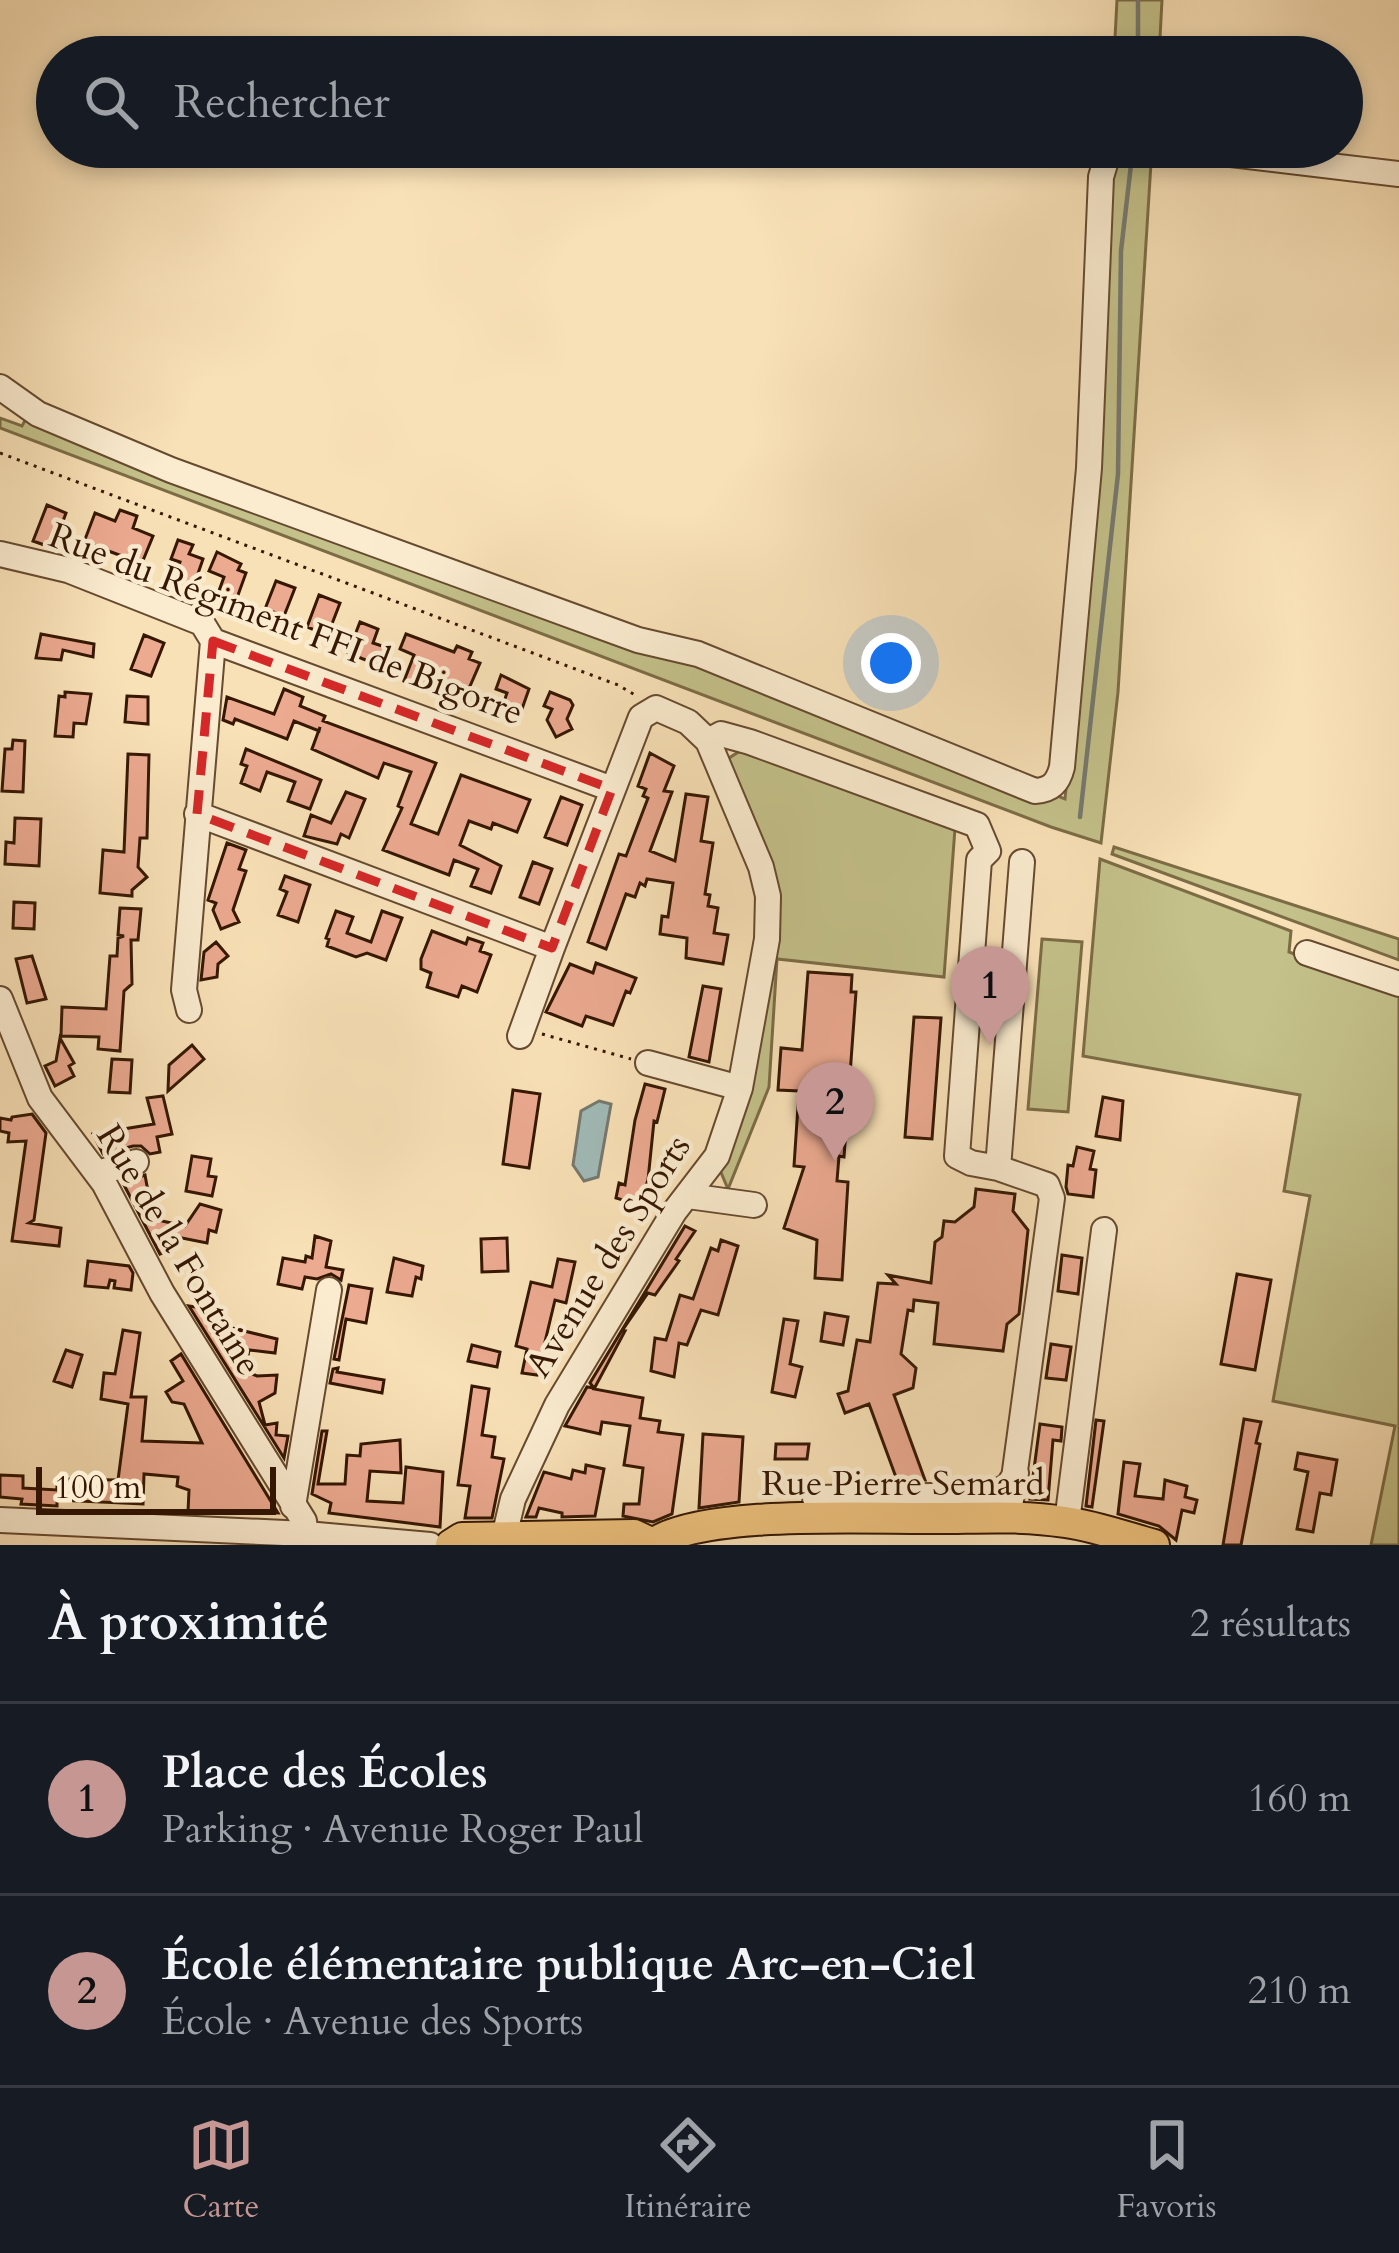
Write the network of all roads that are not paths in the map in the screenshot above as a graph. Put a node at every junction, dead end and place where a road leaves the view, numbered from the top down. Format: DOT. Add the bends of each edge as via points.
graph roads {
  1 [pos="1104,168"];
  2 [pos="1348,168"];
  3 [pos="1399,174"];
  4 [pos="0,387"];
  5 [pos="0,554"];
  6 [pos="213,641"];
  7 [pos="708,741"];
  8 [pos="612,789"];
  9 [pos="197,814"];
  10 [pos="1022,862"];
  11 [pos="552,948"];
  12 [pos="1307,953"];
  13 [pos="1399,984"];
  14 [pos="0,999"];
  15 [pos="189,1010"];
  16 [pos="522,1032"];
  17 [pos="648,1063"];
  18 [pos="740,1088"];
  19 [pos="136,1162"];
  20 [pos="998,1168"];
  21 [pos="97,1173"];
  22 [pos="688,1196"];
  23 [pos="754,1205"];
  24 [pos="1104,1230"];
  25 [pos="329,1290"];
  26 [pos="815,1498"];
  27 [pos="293,1506"];
  28 [pos="910,1508"];
  29 [pos="997,1508"];
  30 [pos="0,1520"];
  31 [pos="1048,1529"];
  32 [pos="306,1534"];
  33 [pos="504,1537"];
  34 [pos="586,1540"];
  35 [pos="653,1544"];
  36 [pos="430,1545"];
  37 [pos="451,1545"];
  38 [pos="1154,1545"];
  1 -- 4 [label="street" via="1062,767 1047,790 698,654 638,640 171,470 38,414"];
  2 -- 3 [label="street"];
  5 -- 6 [label="street, Rue du Régiment FFI de Bigorre" via="202,623"];
  6 -- 8 [label="street, Rue du Régiment FFI de Bigorre"];
  6 -- 9 [label="street"];
  7 -- 8 [label="street" via="656,708 644,714"];
  7 -- 18 [label="street, Avenue des Sports" via="768,896"];
  7 -- 20 [label="street" via="721,734 750,742 977,825 988,851 979,860 957,1156"];
  8 -- 11 [label="street"];
  9 -- 11 [label="street"];
  9 -- 15 [label="street"];
  10 -- 20 [label="street"];
  11 -- 16 [label="street"];
  12 -- 13 [label="street"];
  14 -- 21 [label="street, Rue de la Fontaine" via="40,1098"];
  17 -- 18 [label="street"];
  18 -- 22 [label="street, Avenue des Sports" via="716,1156"];
  19 -- 21 [label="street"];
  20 -- 29 [label="street" via="1047,1185 1052,1198 1016,1473"];
  21 -- 27 [label="street, Rue de la Fontaine"];
  22 -- 23 [label="street"];
  22 -- 33 [label="street, Avenue des Sports" via="557,1405 513,1498"];
  24 -- 31 [label="street"];
  25 -- 27 [label="street"];
  26 -- 28 [label="street"];
  27 -- 32 [label="street, Rue de la Fontaine"];
  28 -- 29 [label="main road, Rue Pierre Semard"];
  28 -- 35 [label="main road, Rue Pierre Semard" via="699,1527"];
  29 -- 31 [label="main road, Rue Pierre Semard"];
  30 -- 32 [label="street"];
  31 -- 38 [label="main road, Rue Pierre Semard"];
  32 -- 36 [label="street"];
  33 -- 34 [label="main road"];
  33 -- 37 [label="main road"];
  34 -- 35 [label="main road" via="634,1535"];
}
